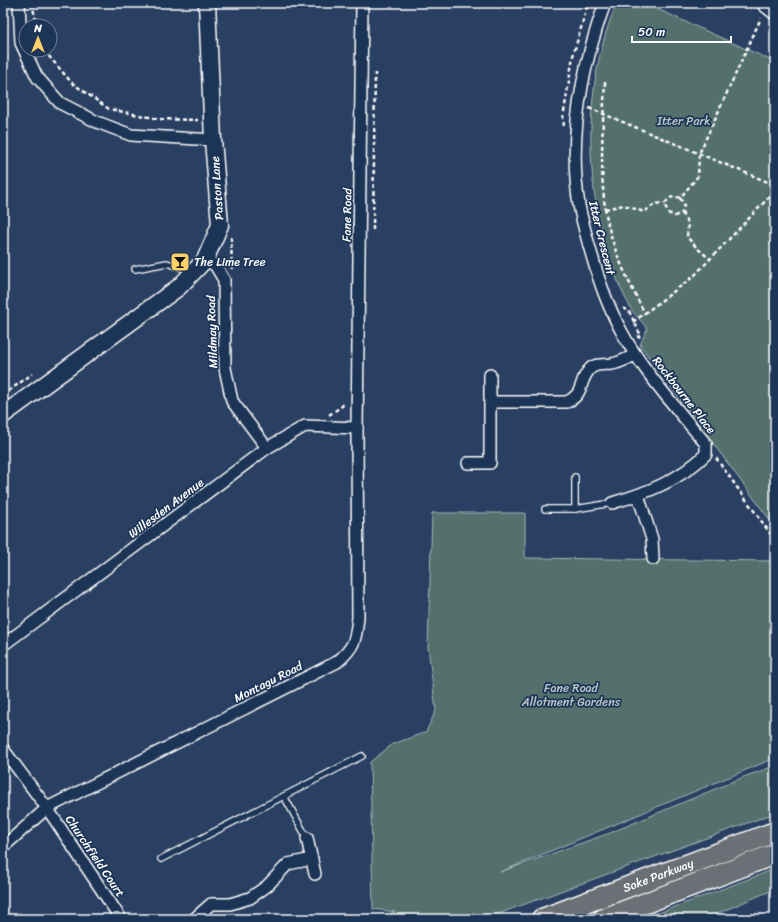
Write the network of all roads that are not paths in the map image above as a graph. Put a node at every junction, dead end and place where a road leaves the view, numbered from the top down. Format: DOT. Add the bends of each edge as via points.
graph roads {
  1 [pos="19,3"];
  2 [pos="207,3"];
  3 [pos="362,3"];
  4 [pos="605,3"];
  5 [pos="206,139"];
  6 [pos="199,266"];
  7 [pos="135,269"];
  8 [pos="635,355"];
  9 [pos="490,376"];
  10 [pos="490,402"];
  11 [pos="3,414"];
  12 [pos="357,428"];
  13 [pos="267,448"];
  14 [pos="468,463"];
  15 [pos="575,477"];
  16 [pos="638,495"];
  17 [pos="612,503"];
  18 [pos="575,509"];
  19 [pos="545,510"];
  20 [pos="653,559"];
  21 [pos="3,645"];
  22 [pos="3,749"];
  23 [pos="362,756"];
  24 [pos="284,796"];
  25 [pos="47,808"];
  26 [pos="775,832"];
  27 [pos="307,838"];
  28 [pos="3,847"];
  29 [pos="775,854"];
  30 [pos="312,859"];
  31 [pos="161,860"];
  32 [pos="314,874"];
  33 [pos="121,919"];
  34 [pos="194,919"];
  35 [pos="542,919"];
  36 [pos="602,919"];
  1 -- 5 [label="street" via="21,43 37,77 60,103 97,122 131,135"];
  2 -- 5 [label="street, Paston Lane"];
  3 -- 12 [label="street, Fane Road"];
  4 -- 8 [label="street, Itter Crescent" via="587,58 576,151 579,204 601,287"];
  5 -- 6 [label="street, Paston Lane" via="220,225"];
  6 -- 7 [label="lane" via="168,263"];
  6 -- 11 [label="street, Paston Lane" via="179,287"];
  6 -- 13 [label="street, Mildmay Road" via="215,265 224,280 225,368 232,401"];
  8 -- 10 [label="street" via="614,364 594,366 588,370 580,391 575,398 567,402"];
  8 -- 16 [label="street, Rockbourne Place" via="706,449 694,466 666,484"];
  9 -- 10 [label="street"];
  10 -- 14 [label="street" via="490,463"];
  12 -- 13 [label="street, Willesden Avenue" via="305,426"];
  12 -- 25 [label="street, Montagu Road" via="358,617 356,635 350,651 337,662"];
  13 -- 21 [label="street, Willesden Avenue"];
  15 -- 18 [label="lane"];
  16 -- 17 [label="street"];
  16 -- 20 [label="street" via="652,539"];
  17 -- 18 [label="lane"];
  18 -- 19 [label="lane"];
  22 -- 25 [label="street, Churchfield Court"];
  23 -- 24 [label="lane"];
  24 -- 27 [label="lane"];
  24 -- 31 [label="lane"];
  25 -- 28 [label="street, Montagu Road"];
  25 -- 33 [label="street, Churchfield Court"];
  26 -- 35 [label="highway, Soke Parkway"];
  27 -- 30 [label="street"];
  29 -- 36 [label="highway, Soke Parkway"];
  30 -- 32 [label="street"];
  30 -- 34 [label="street" via="288,864 267,886 250,898 230,904 211,904"];
}
